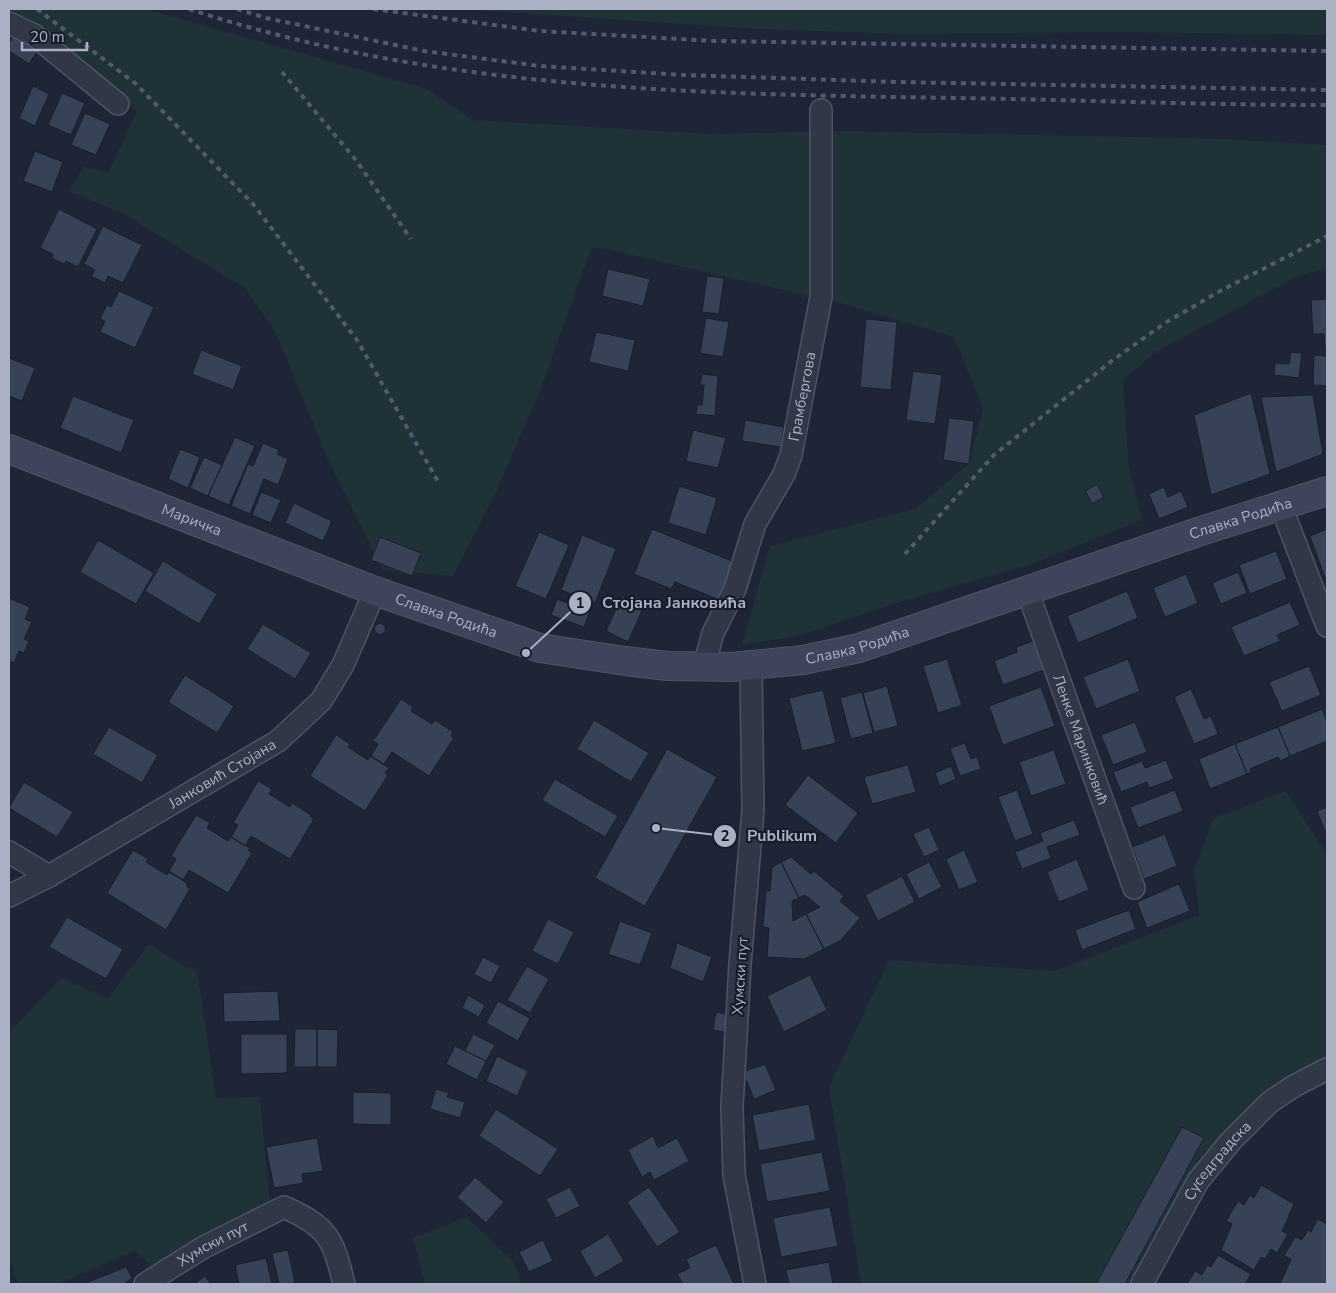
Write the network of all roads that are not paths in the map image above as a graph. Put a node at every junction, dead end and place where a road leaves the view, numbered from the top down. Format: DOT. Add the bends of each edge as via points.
graph roads {
  1 [pos="9,23"];
  2 [pos="118,104"];
  3 [pos="821,110"];
  4 [pos="9,449"];
  5 [pos="1327,491"];
  6 [pos="1281,506"];
  7 [pos="1028,590"];
  8 [pos="375,591"];
  9 [pos="1327,626"];
  10 [pos="704,666"];
  11 [pos="751,667"];
  12 [pos="9,852"];
  13 [pos="50,876"];
  14 [pos="1134,888"];
  15 [pos="9,896"];
  16 [pos="1327,1069"];
  17 [pos="145,1284"];
  18 [pos="344,1284"];
  19 [pos="755,1284"];
  20 [pos="1142,1284"];
  1 -- 2 [label="street" via="34,35"];
  3 -- 10 [label="street, Грамбергова" via="821,297 791,454 784,474 755,524 735,589 716,622"];
  4 -- 8 [label="street, Маричка"];
  5 -- 6 [label="street, Славка Родића"];
  6 -- 7 [label="street, Славка Родића"];
  6 -- 9 [label="street"];
  7 -- 11 [label="street, Славка Родића" via="859,648"];
  7 -- 14 [label="street, Ленке Маринковић"];
  8 -- 10 [label="street, Славка Родића" via="540,648 668,666"];
  8 -- 13 [label="street, Јанковић Стојана" via="343,664 321,701 299,724 260,753"];
  10 -- 11 [label="street, Славка Родића"];
  11 -- 19 [label="street, Хумски пут" via="753,810 732,1107 734,1174"];
  12 -- 13 [label="street"];
  13 -- 15 [label="street, Јанковић Стојана"];
  16 -- 20 [label="street, Суседградска" via="1270,1102 1231,1141 1198,1181"];
  17 -- 18 [label="street, Хумски пут" via="204,1247 284,1208 311,1221 329,1237"];
}
